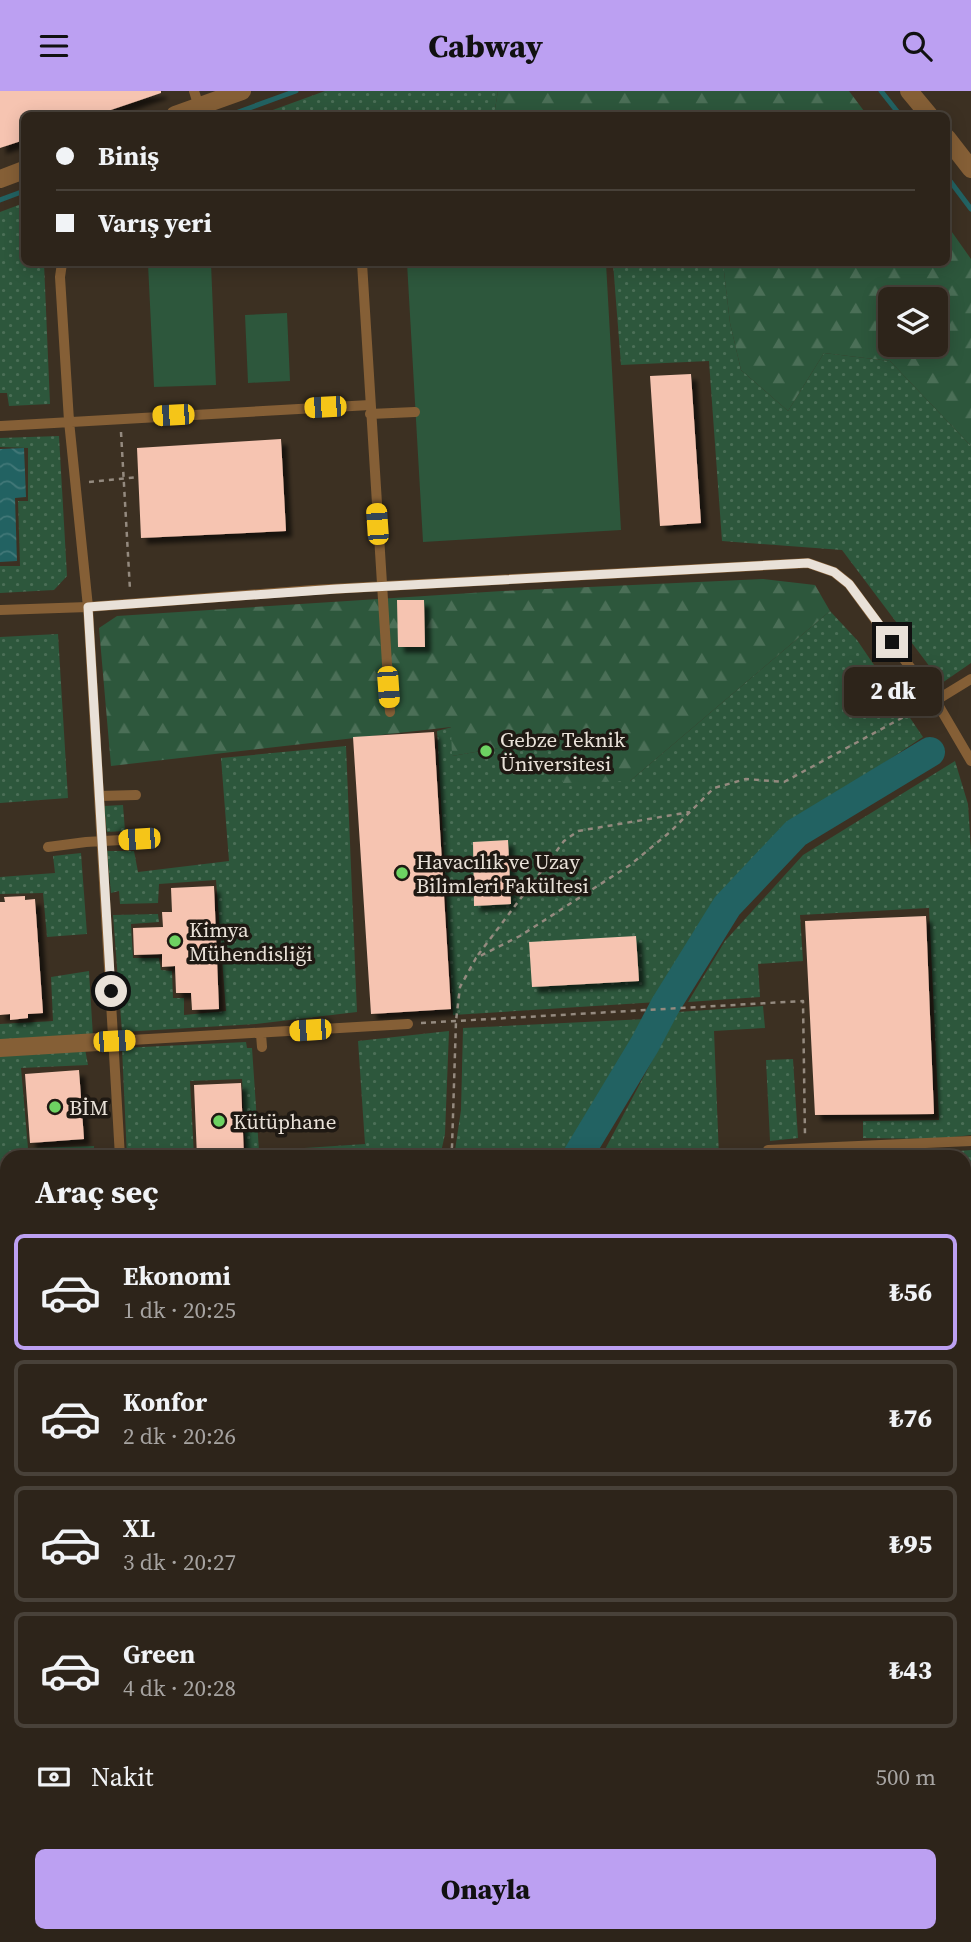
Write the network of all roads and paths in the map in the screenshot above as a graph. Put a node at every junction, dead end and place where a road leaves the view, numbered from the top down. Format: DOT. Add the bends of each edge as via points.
graph roads {
  1 [pos="909,91"];
  2 [pos="231,93"];
  3 [pos="197,99"];
  4 [pos="179,112"];
  5 [pos="926,112"];
  6 [pos="950,142"];
  7 [pos="971,169"];
  8 [pos="21,171"];
  9 [pos="0,179"];
  10 [pos="62,266"];
  11 [pos="362,266"];
  12 [pos="370,409"];
  13 [pos="415,412"];
  14 [pos="121,418"];
  15 [pos="69,421"];
  16 [pos="1,426"];
  17 [pos="138,477"];
  18 [pos="124,478"];
  19 [pos="75,483"];
  20 [pos="381,586"];
  21 [pos="131,603"];
  22 [pos="88,607"];
  23 [pos="0,610"];
  24 [pos="971,679"];
  25 [pos="935,701"];
  26 [pos="390,712"];
  27 [pos="971,761"];
  28 [pos="136,795"];
  29 [pos="99,796"];
  30 [pos="691,812"];
  31 [pos="139,839"];
  32 [pos="102,842"];
  33 [pos="48,847"];
  34 [pos="476,958"];
  35 [pos="456,1021"];
  36 [pos="408,1024"];
  37 [pos="261,1034"];
  38 [pos="114,1041"];
  39 [pos="262,1047"];
  40 [pos="0,1048"];
  41 [pos="971,1141"];
  42 [pos="120,1150"];
  43 [pos="450,1150"];
  44 [pos="768,1150"];
  45 [pos="806,1150"];
  1 -- 5 [label="street"];
  2 -- 3 [label="street"];
  3 -- 4 [label="street"];
  6 -- 7 [label="street"];
  8 -- 9 [label="street"];
  10 -- 15 [label="lane"];
  11 -- 12 [label="lane"];
  12 -- 13 [label="lane"];
  12 -- 14 [label="lane"];
  12 -- 20 [label="lane"];
  14 -- 15 [label="lane"];
  14 -- 18 [label="path"];
  15 -- 16 [label="lane"];
  15 -- 19 [label="lane"];
  17 -- 18 [label="path"];
  18 -- 19 [label="path"];
  18 -- 21 [label="path"];
  19 -- 22 [label="lane"];
  20 -- 21 [label="lane"];
  20 -- 25 [label="lane" via="808,563 834,572 849,584"];
  20 -- 26 [label="lane"];
  21 -- 22 [label="lane"];
  22 -- 23 [label="lane"];
  22 -- 29 [label="lane"];
  24 -- 25 [label="lane"];
  25 -- 27 [label="lane"];
  25 -- 30 [label="path" via="784,782 746,779 714,788"];
  28 -- 29 [label="lane"];
  29 -- 32 [label="lane"];
  30 -- 34 [label="path" via="630,865 520,936"];
  30 -- 34 [label="path" via="578,831 564,841"];
  31 -- 32 [label="lane"];
  32 -- 33 [label="lane"];
  32 -- 38 [label="lane"];
  34 -- 35 [label="path" via="460,987"];
  35 -- 36 [label="path"];
  35 -- 43 [label="path"];
  35 -- 45 [label="path" via="803,1001"];
  36 -- 37 [label="lane"];
  37 -- 38 [label="lane"];
  37 -- 39 [label="lane"];
  38 -- 40 [label="street"];
  38 -- 42 [label="lane"];
  41 -- 45 [label="lane"];
  44 -- 45 [label="lane"];
}
